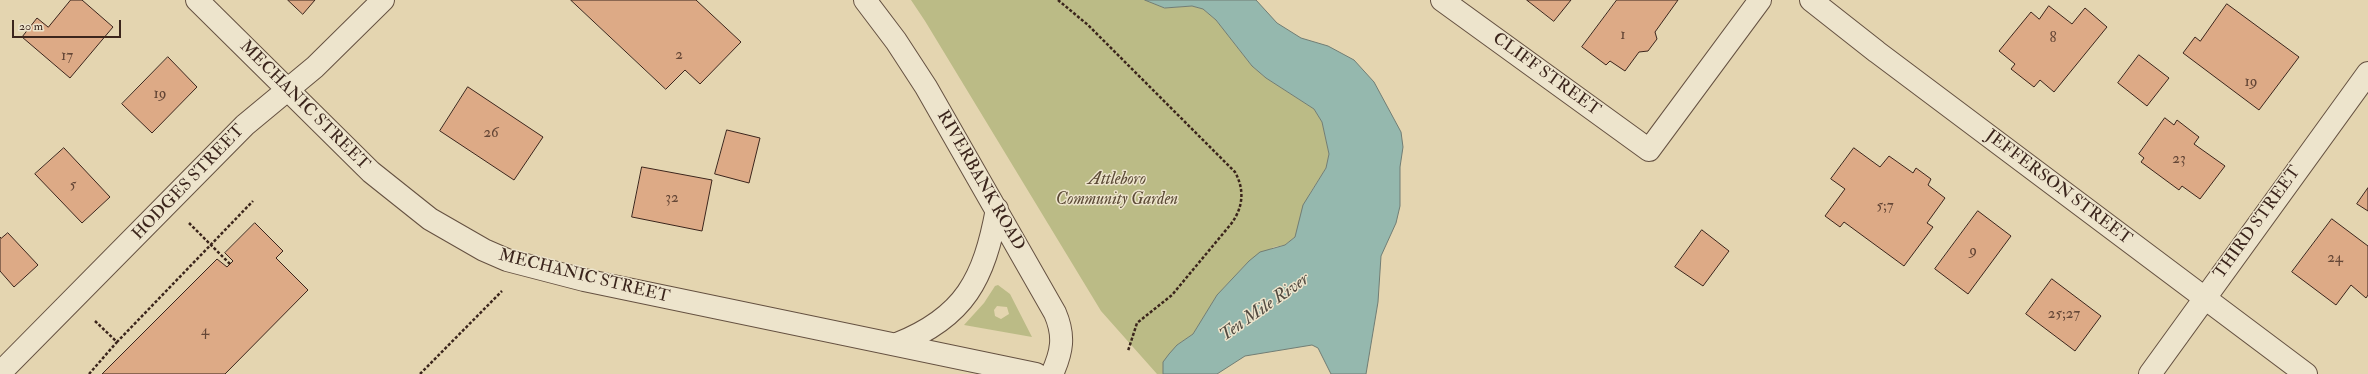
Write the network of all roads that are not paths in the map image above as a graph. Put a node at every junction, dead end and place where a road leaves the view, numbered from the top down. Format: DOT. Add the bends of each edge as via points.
graph roads {
  1 [pos="198,0"];
  2 [pos="383,0"];
  3 [pos="865,0"];
  4 [pos="1442,0"];
  5 [pos="1760,0"];
  6 [pos="1811,0"];
  7 [pos="2368,73"];
  8 [pos="286,90"];
  9 [pos="997,209"];
  10 [pos="2205,296"];
  11 [pos="896,344"];
  12 [pos="0,373"];
  13 [pos="1036,374"];
  14 [pos="1052,374"];
  15 [pos="2150,374"];
  16 [pos="2306,374"];
  1 -- 8 [label="street, MECHANIC STREET"];
  2 -- 8 [label="street, HODGES STREET" via="315,67"];
  3 -- 9 [label="street, RIVERBANK ROAD" via="926,87"];
  4 -- 5 [label="street, CLIFF STREET" via="1649,150"];
  6 -- 10 [label="street, JEFFERSON STREET"];
  7 -- 10 [label="street, THIRD STREET"];
  8 -- 11 [label="street, MECHANIC STREET" via="353,157 400,197 459,236 496,256 584,280"];
  8 -- 12 [label="street, HODGES STREET" via="245,126"];
  9 -- 11 [label="street" via="985,257 977,278 963,302 933,326"];
  9 -- 14 [label="street, RIVERBANK ROAD" via="1060,323 1061,352"];
  10 -- 15 [label="street, THIRD STREET"];
  10 -- 16 [label="street, JEFFERSON STREET"];
  11 -- 13 [label="street, MECHANIC STREET"];
}
